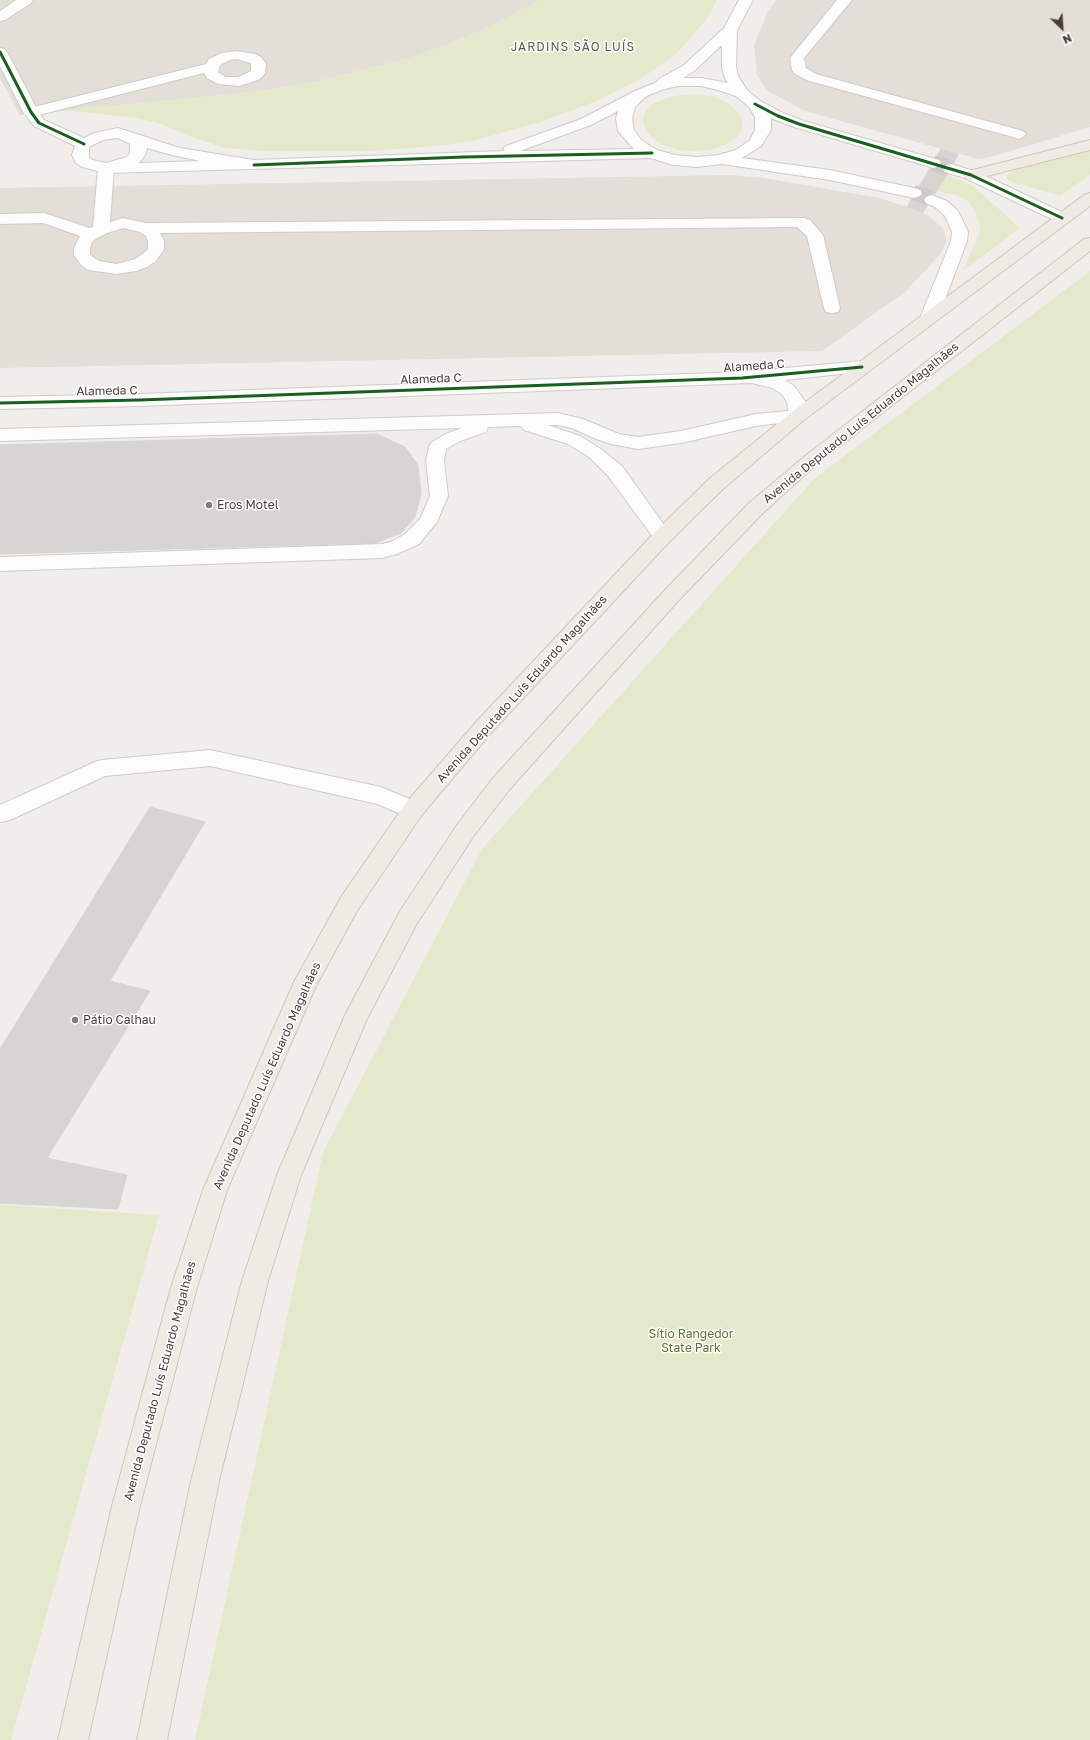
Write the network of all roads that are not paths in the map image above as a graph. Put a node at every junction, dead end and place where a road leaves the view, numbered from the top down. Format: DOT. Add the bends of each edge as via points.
graph roads {
  1 [pos="26,0"];
  2 [pos="746,0"];
  3 [pos="845,0"];
  4 [pos="0,17"];
  5 [pos="730,30"];
  6 [pos="0,52"];
  7 [pos="211,66"];
  8 [pos="657,86"];
  9 [pos="742,93"];
  10 [pos="640,94"];
  11 [pos="755,104"];
  12 [pos="30,112"];
  13 [pos="1018,134"];
  14 [pos="134,139"];
  15 [pos="84,144"];
  16 [pos="1090,145"];
  17 [pos="652,153"];
  18 [pos="464,157"];
  19 [pos="720,160"];
  20 [pos="933,163"];
  21 [pos="254,166"];
  22 [pos="106,168"];
  23 [pos="951,169"];
  24 [pos="971,175"];
  25 [pos="914,193"];
  26 [pos="1090,198"];
  27 [pos="932,200"];
  28 [pos="1062,218"];
  29 [pos="0,219"];
  30 [pos="146,228"];
  31 [pos="96,231"];
  32 [pos="1090,243"];
  33 [pos="832,308"];
  34 [pos="929,318"];
  35 [pos="862,367"];
  36 [pos="742,378"];
  37 [pos="0,404"];
  38 [pos="798,416"];
  39 [pos="512,420"];
  40 [pos="0,435"];
  41 [pos="663,536"];
  42 [pos="0,564"];
  43 [pos="413,810"];
  44 [pos="2,814"];
  45 [pos="73,1740"];
  46 [pos="152,1740"];
  1 -- 4 [label="street"];
  2 -- 5 [label="street"];
  3 -- 13 [label="street" via="797,58 799,70 811,77"];
  5 -- 8 [label="street" via="689,68"];
  5 -- 9 [label="street" via="729,67 731,76"];
  6 -- 12 [label="street"];
  7 -- 12 [label="street"];
  8 -- 9 [label="street" via="678,82 701,82"];
  8 -- 10 [label="street"];
  9 -- 11 [label="street"];
  10 -- 17 [label="street" via="628,105 624,118 626,131 636,143"];
  10 -- 18 [label="street" via="586,122 528,144"];
  11 -- 19 [label="street" via="763,117 764,130 756,143 741,153"];
  11 -- 20 [label="street" via="799,124"];
  12 -- 15 [label="street" via="39,123"];
  14 -- 15 [label="street" via="109,134 90,139"];
  14 -- 21 [label="street" via="177,152"];
  14 -- 22 [label="street" via="138,143 138,154 132,160"];
  15 -- 22 [label="street" via="80,155 82,160"];
  16 -- 24 [label="main road"];
  17 -- 18 [label="street"];
  17 -- 19 [label="street" via="673,160"];
  18 -- 21 [label="street"];
  19 -- 25 [label="street" via="830,175"];
  21 -- 22 [label="street"];
  22 -- 31 [label="street"];
  23 -- 24 [label="street"];
  24 -- 28 [label="street"];
  26 -- 28 [label="main road, Avenida Deputado Luís Eduardo Magalhães"];
  27 -- 34 [label="street" via="952,214 960,232"];
  28 -- 34 [label="main road, Avenida Deputado Luís Eduardo Magalhães"];
  29 -- 31 [label="street" via="44,218"];
  30 -- 31 [label="street" via="124,224"];
  30 -- 31 [label="street" via="153,234 156,249 141,263 117,269 94,266 82,255 84,240"];
  30 -- 33 [label="street" via="798,222 804,223 815,235"];
  32 -- 46 [label="main road, Avenida Deputado Luís Eduardo Magalhães" via="812,460 755,509 672,595 501,784 465,831 408,918 357,1015 296,1160 255,1282 205,1481"];
  34 -- 35 [label="main road, Avenida Deputado Luís Eduardo Magalhães"];
  35 -- 36 [label="street, Alameda C"];
  35 -- 38 [label="main road, Avenida Deputado Luís Eduardo Magalhães"];
  36 -- 37 [label="street, Alameda C"];
  36 -- 38 [label="street, Alameda C" via="769,381 783,386 793,394"];
  38 -- 39 [label="street" via="756,420 681,437 638,443 617,440 578,423 558,419"];
  38 -- 41 [label="main road, Avenida Deputado Luís Eduardo Magalhães" via="716,484"];
  39 -- 40 [label="street"];
  39 -- 41 [label="street" via="574,440 594,453 615,471"];
  39 -- 42 [label="street" via="474,429 438,446 435,461 439,496 428,522 412,539 397,547 382,551"];
  41 -- 43 [label="main road, Avenida Deputado Luís Eduardo Magalhães" via="483,728"];
  43 -- 44 [label="street" via="381,796 210,758 102,768"];
  43 -- 45 [label="main road, Avenida Deputado Luís Eduardo Magalhães" via="349,904 306,982 215,1190 183,1291 126,1506"];
}
